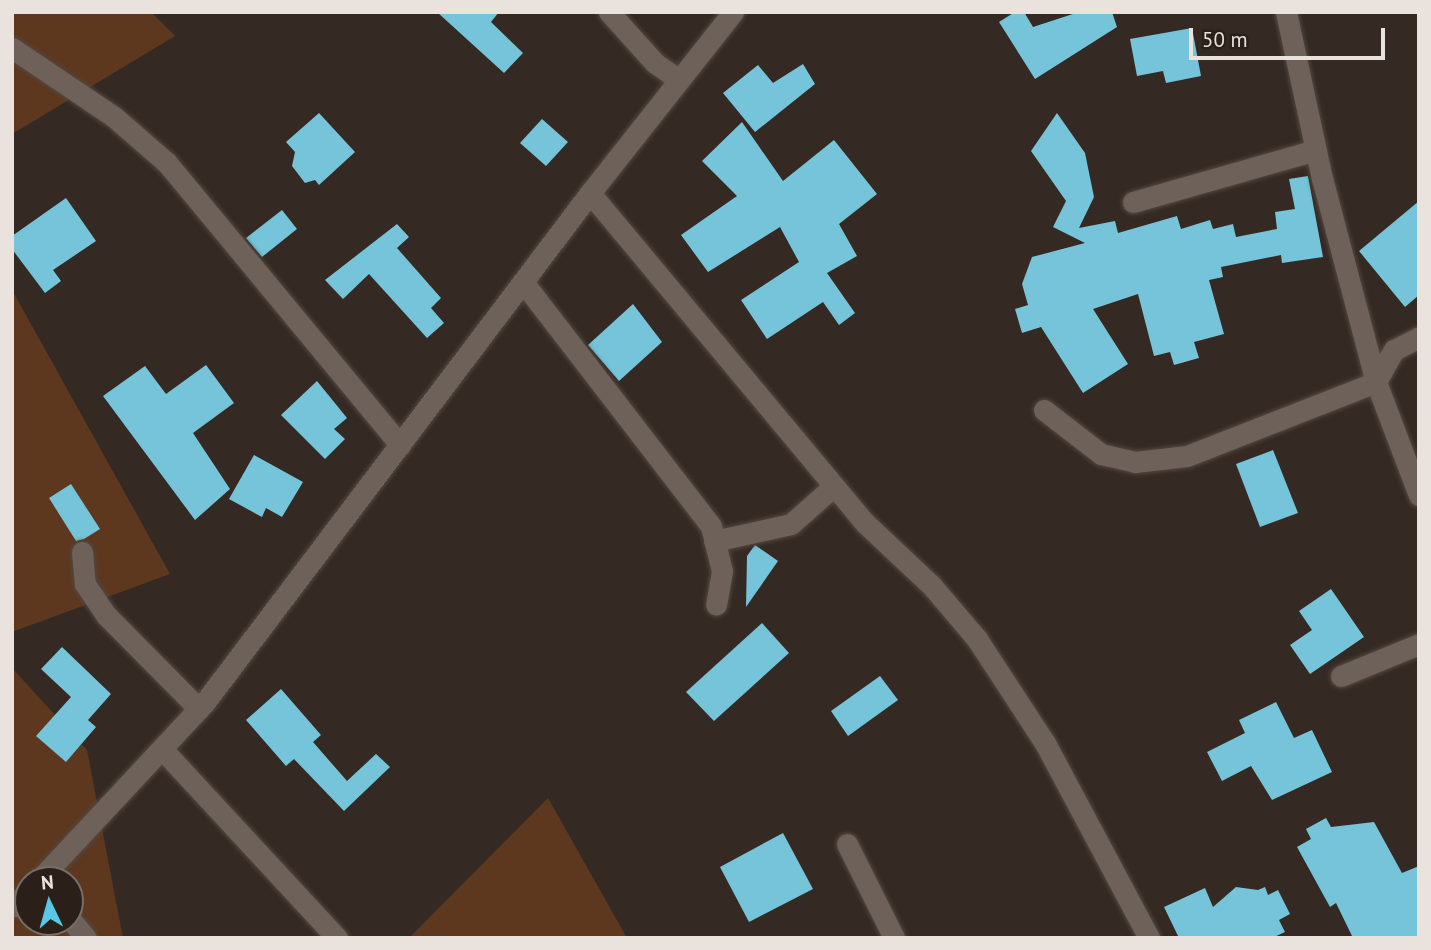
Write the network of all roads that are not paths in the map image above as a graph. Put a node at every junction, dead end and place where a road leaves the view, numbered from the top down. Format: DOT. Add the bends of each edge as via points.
graph roads {
  1 [pos="609,12"];
  2 [pos="733,12"];
  3 [pos="1286,12"];
  4 [pos="12,48"];
  5 [pos="679,80"];
  6 [pos="1316,150"];
  7 [pos="590,193"];
  8 [pos="1133,202"];
  9 [pos="523,282"];
  10 [pos="1419,337"];
  11 [pos="1376,382"];
  12 [pos="1044,410"];
  13 [pos="400,445"];
  14 [pos="834,486"];
  15 [pos="1419,495"];
  16 [pos="714,541"];
  17 [pos="82,552"];
  18 [pos="716,604"];
  19 [pos="1419,645"];
  20 [pos="1341,676"];
  21 [pos="199,709"];
  22 [pos="162,749"];
  23 [pos="848,844"];
  24 [pos="53,866"];
  25 [pos="337,938"];
  26 [pos="894,938"];
  27 [pos="1149,938"];
  1 -- 5 [label="street" via="654,63"];
  2 -- 5 [label="street"];
  3 -- 6 [label="street"];
  4 -- 13 [label="street" via="113,116 167,163"];
  5 -- 7 [label="street"];
  6 -- 8 [label="street"];
  6 -- 11 [label="street"];
  7 -- 9 [label="street"];
  7 -- 14 [label="street"];
  9 -- 13 [label="street"];
  9 -- 16 [label="street" via="711,526"];
  10 -- 11 [label="street" via="1394,350"];
  11 -- 12 [label="street" via="1187,456 1135,462 1101,454"];
  11 -- 15 [label="street"];
  13 -- 21 [label="street"];
  14 -- 16 [label="street" via="791,524"];
  14 -- 27 [label="street" via="977,639 1045,746"];
  16 -- 18 [label="street" via="722,571"];
  17 -- 21 [label="street" via="85,584 106,615"];
  19 -- 20 [label="street"];
  21 -- 22 [label="street"];
  22 -- 24 [label="street"];
  22 -- 25 [label="street"];
  23 -- 26 [label="street"];
}
